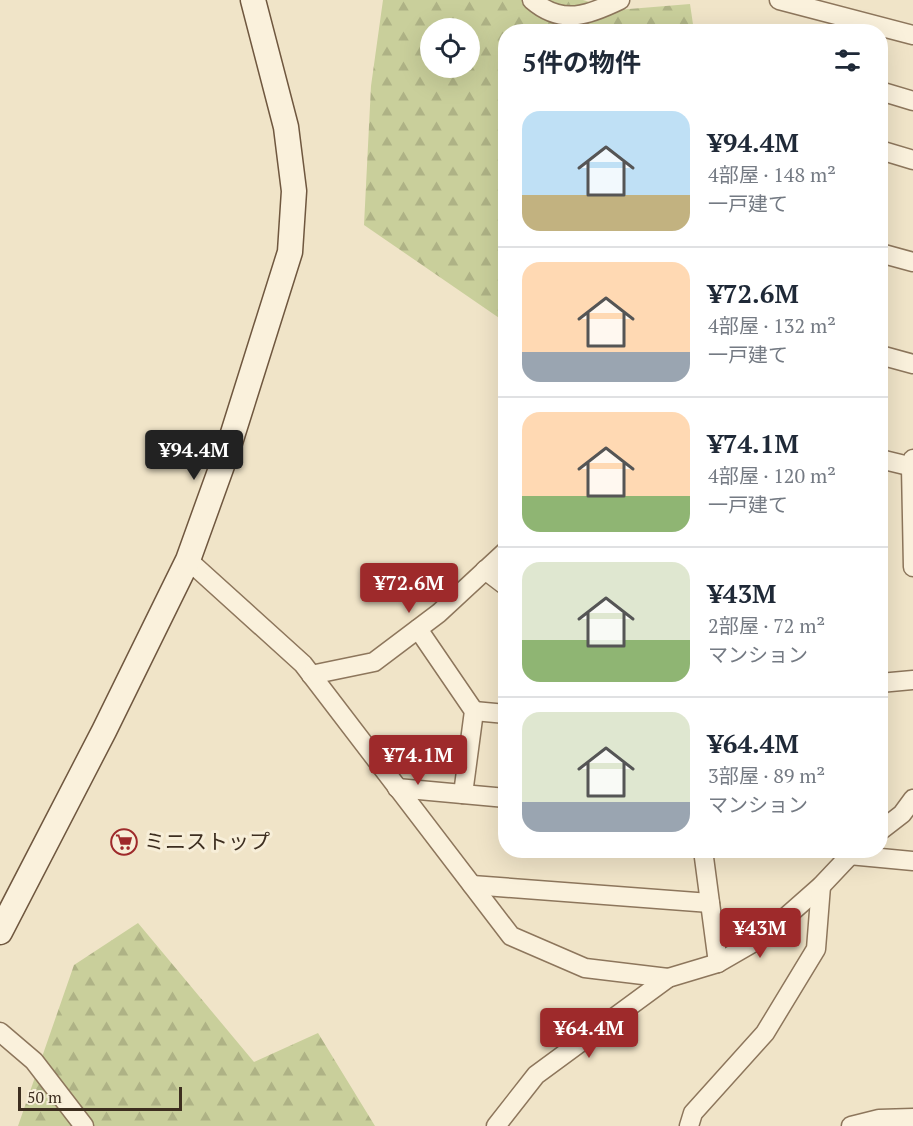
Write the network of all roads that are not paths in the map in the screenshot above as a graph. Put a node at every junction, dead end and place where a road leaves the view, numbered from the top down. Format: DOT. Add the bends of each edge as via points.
graph roads {
  1 [pos="253,0"];
  2 [pos="532,0"];
  3 [pos="620,0"];
  4 [pos="779,0"];
  5 [pos="885,24"];
  6 [pos="888,25"];
  7 [pos="911,30"];
  8 [pos="888,93"];
  9 [pos="913,101"];
  10 [pos="888,152"];
  11 [pos="913,160"];
  12 [pos="888,255"];
  13 [pos="913,262"];
  14 [pos="888,357"];
  15 [pos="913,364"];
  16 [pos="888,460"];
  17 [pos="912,464"];
  18 [pos="498,558"];
  19 [pos="188,560"];
  20 [pos="913,567"];
  21 [pos="485,570"];
  22 [pos="498,580"];
  23 [pos="418,629"];
  24 [pos="311,675"];
  25 [pos="913,680"];
  26 [pos="888,682"];
  27 [pos="474,711"];
  28 [pos="498,713"];
  29 [pos="397,788"];
  30 [pos="463,794"];
  31 [pos="498,797"];
  32 [pos="913,799"];
  33 [pos="888,825"];
  34 [pos="704,858"];
  35 [pos="847,858"];
  36 [pos="888,858"];
  37 [pos="913,861"];
  38 [pos="472,885"];
  39 [pos="821,886"];
  40 [pos="710,903"];
  41 [pos="0,932"];
  42 [pos="718,963"];
  43 [pos="668,978"];
  44 [pos="0,1032"];
  45 [pos="913,1118"];
  46 [pos="84,1126"];
  47 [pos="496,1126"];
  48 [pos="689,1126"];
  49 [pos="851,1126"];
  1 -- 19 [label="street" via="286,127 294,191 290,252 228,449"];
  2 -- 3 [label="street" via="553,14 577,17"];
  4 -- 5 [label="street"];
  6 -- 7 [label="street"];
  8 -- 9 [label="street"];
  10 -- 11 [label="street"];
  12 -- 13 [label="street"];
  14 -- 15 [label="street"];
  16 -- 17 [label="street"];
  17 -- 20 [label="street"];
  18 -- 21 [label="street"];
  19 -- 24 [label="street"];
  19 -- 41 [label="street"];
  21 -- 22 [label="street"];
  21 -- 23 [label="street"];
  23 -- 24 [label="street" via="374,662"];
  23 -- 27 [label="street"];
  24 -- 29 [label="street"];
  25 -- 26 [label="street"];
  27 -- 28 [label="street"];
  27 -- 30 [label="street"];
  29 -- 30 [label="street"];
  29 -- 38 [label="street"];
  30 -- 31 [label="street"];
  32 -- 33 [label="street"];
  34 -- 40 [label="street"];
  35 -- 39 [label="street"];
  36 -- 37 [label="street"];
  38 -- 40 [label="street"];
  38 -- 43 [label="street" via="511,936 585,968"];
  39 -- 42 [label="street" via="763,937"];
  39 -- 48 [label="street" via="816,950 765,1033 693,1113"];
  40 -- 42 [label="street"];
  42 -- 43 [label="street"];
  43 -- 47 [label="street" via="536,1075"];
  44 -- 46 [label="street" via="34,1061"];
  45 -- 49 [label="street" via="879,1119"];
}
